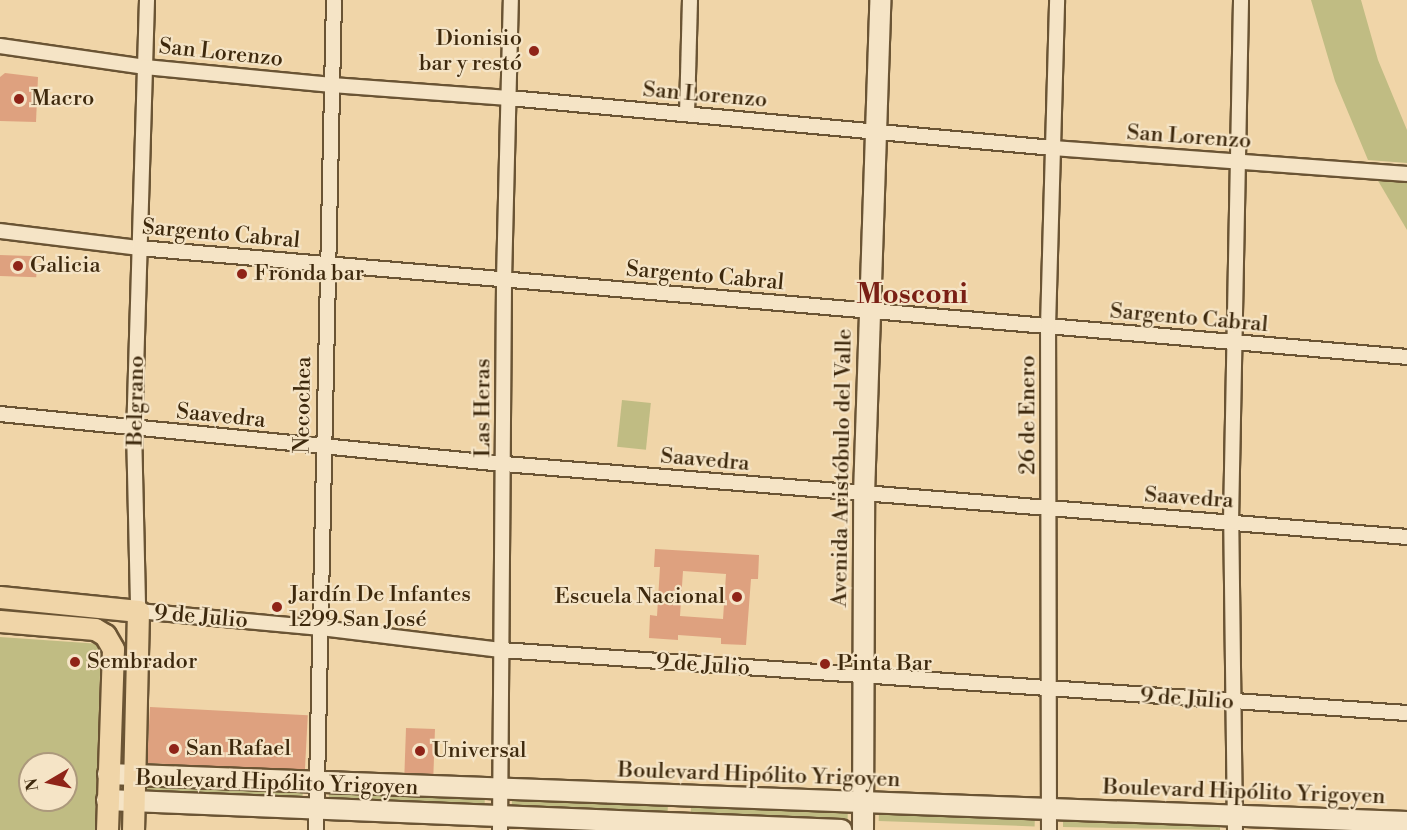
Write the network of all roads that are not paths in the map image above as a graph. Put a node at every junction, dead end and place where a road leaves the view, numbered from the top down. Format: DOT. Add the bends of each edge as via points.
graph roads {
  1 [pos="147,0"];
  2 [pos="334,0"];
  3 [pos="511,0"];
  4 [pos="690,0"];
  5 [pos="880,0"];
  6 [pos="1057,0"];
  7 [pos="1241,0"];
  8 [pos="0,46"];
  9 [pos="145,67"];
  10 [pos="332,85"];
  11 [pos="509,98"];
  12 [pos="687,114"];
  13 [pos="877,132"];
  14 [pos="1053,148"];
  15 [pos="1240,161"];
  16 [pos="1407,174"];
  17 [pos="0,231"];
  18 [pos="139,249"];
  19 [pos="328,265"];
  20 [pos="504,280"];
  21 [pos="870,311"];
  22 [pos="1048,327"];
  23 [pos="1234,343"];
  24 [pos="1407,357"];
  25 [pos="0,414"];
  26 [pos="134,428"];
  27 [pos="323,448"];
  28 [pos="504,464"];
  29 [pos="864,495"];
  30 [pos="1049,510"];
  31 [pos="1231,522"];
  32 [pos="1407,537"];
  33 [pos="0,597"];
  34 [pos="138,611"];
  35 [pos="0,621"];
  36 [pos="321,628"];
  37 [pos="501,650"];
  38 [pos="863,676"];
  39 [pos="1047,689"];
  40 [pos="1232,702"];
  41 [pos="1407,713"];
  42 [pos="108,774"];
  43 [pos="134,775"];
  44 [pos="315,783"];
  45 [pos="502,788"];
  46 [pos="681,796"];
  47 [pos="107,800"];
  48 [pos="134,801"];
  49 [pos="864,804"];
  50 [pos="1049,809"];
  51 [pos="316,820"];
  52 [pos="1407,822"];
  53 [pos="500,823"];
  54 [pos="680,823"];
  55 [pos="1234,823"];
  56 [pos="107,830"];
  57 [pos="133,830"];
  58 [pos="841,830"];
  59 [pos="863,830"];
  60 [pos="1049,830"];
  1 -- 9 [label="street, Belgrano"];
  2 -- 10 [label="street, Necochea"];
  3 -- 11 [label="street, Las Heras"];
  4 -- 12 [label="street"];
  5 -- 13 [label="main road, Avenida Aristóbulo del Valle"];
  6 -- 14 [label="street, 26 de Enero"];
  7 -- 15 [label="street"];
  8 -- 9 [label="street, San Lorenzo"];
  9 -- 10 [label="street, San Lorenzo"];
  9 -- 18 [label="street, Belgrano"];
  10 -- 11 [label="street, San Lorenzo"];
  10 -- 19 [label="street, Necochea"];
  11 -- 12 [label="street, San Lorenzo"];
  11 -- 20 [label="street, Las Heras"];
  12 -- 13 [label="street, San Lorenzo"];
  13 -- 14 [label="street, San Lorenzo"];
  13 -- 21 [label="main road, Avenida Aristóbulo del Valle"];
  14 -- 15 [label="street, San Lorenzo"];
  14 -- 22 [label="street, 26 de Enero"];
  15 -- 16 [label="street, San Lorenzo"];
  15 -- 23 [label="street"];
  17 -- 18 [label="street, Sargento Cabral"];
  18 -- 19 [label="street, Sargento Cabral"];
  18 -- 26 [label="street, Belgrano"];
  19 -- 20 [label="street, Sargento Cabral"];
  19 -- 27 [label="street, Necochea"];
  20 -- 21 [label="street, Sargento Cabral"];
  20 -- 28 [label="street, Las Heras"];
  21 -- 22 [label="street, Sargento Cabral"];
  21 -- 29 [label="main road, Avenida Aristóbulo del Valle"];
  22 -- 23 [label="street, Sargento Cabral"];
  22 -- 30 [label="street, 26 de Enero"];
  23 -- 24 [label="street, Sargento Cabral"];
  23 -- 31 [label="street"];
  25 -- 26 [label="street, Saavedra"];
  26 -- 27 [label="street, Saavedra"];
  26 -- 34 [label="street, Belgrano"];
  27 -- 28 [label="street, Saavedra"];
  27 -- 36 [label="street, Necochea"];
  28 -- 29 [label="street, Saavedra"];
  28 -- 37 [label="street, Las Heras"];
  29 -- 30 [label="street, Saavedra"];
  29 -- 38 [label="main road, Avenida Aristóbulo del Valle"];
  30 -- 31 [label="street, Saavedra"];
  30 -- 39 [label="street, 26 de Enero"];
  31 -- 32 [label="street, Saavedra"];
  31 -- 40 [label="street"];
  33 -- 34 [label="main road, 9 de Julio"];
  34 -- 36 [label="street, 9 de Julio"];
  34 -- 43 [label="main road, Belgrano"];
  35 -- 42 [label="main road" via="95,629 105,635 113,649"];
  36 -- 37 [label="street, 9 de Julio"];
  36 -- 44 [label="street, Necochea"];
  37 -- 38 [label="street, 9 de Julio"];
  37 -- 45 [label="street, Las Heras"];
  38 -- 39 [label="street, 9 de Julio"];
  38 -- 49 [label="main road, Avenida Aristóbulo del Valle"];
  39 -- 40 [label="street, 9 de Julio"];
  39 -- 50 [label="street, 26 de Enero"];
  40 -- 41 [label="street, 9 de Julio"];
  40 -- 55 [label="street"];
  42 -- 43 [label="main road, Boulevard Hipólito Yrigoyen"];
  42 -- 47 [label="main road"];
  43 -- 44 [label="main road, Boulevard Hipólito Yrigoyen"];
  43 -- 48 [label="main road, Belgrano"];
  44 -- 45 [label="main road, Boulevard Hipólito Yrigoyen"];
  44 -- 51 [label="street, Necochea"];
  45 -- 46 [label="main road, Boulevard Hipólito Yrigoyen"];
  45 -- 53 [label="street, Las Heras"];
  46 -- 49 [label="main road, Boulevard Hipólito Yrigoyen"];
  46 -- 54 [label="main road"];
  47 -- 48 [label="main road, Boulevard Hipólito Yrigoyen"];
  47 -- 56 [label="main road"];
  48 -- 51 [label="main road, Boulevard Hipólito Yrigoyen"];
  48 -- 57 [label="main road, Belgrano"];
  49 -- 50 [label="main road, Boulevard Hipólito Yrigoyen"];
  49 -- 59 [label="main road, Avenida Aristóbulo del Valle"];
  50 -- 55 [label="main road, Boulevard Hipólito Yrigoyen"];
  50 -- 60 [label="street, 26 de Enero"];
  51 -- 53 [label="main road, Boulevard Hipólito Yrigoyen"];
  52 -- 55 [label="main road, Boulevard Hipólito Yrigoyen"];
  53 -- 54 [label="main road, Boulevard Hipólito Yrigoyen"];
  54 -- 58 [label="main road, Boulevard Hipólito Yrigoyen"];
}
